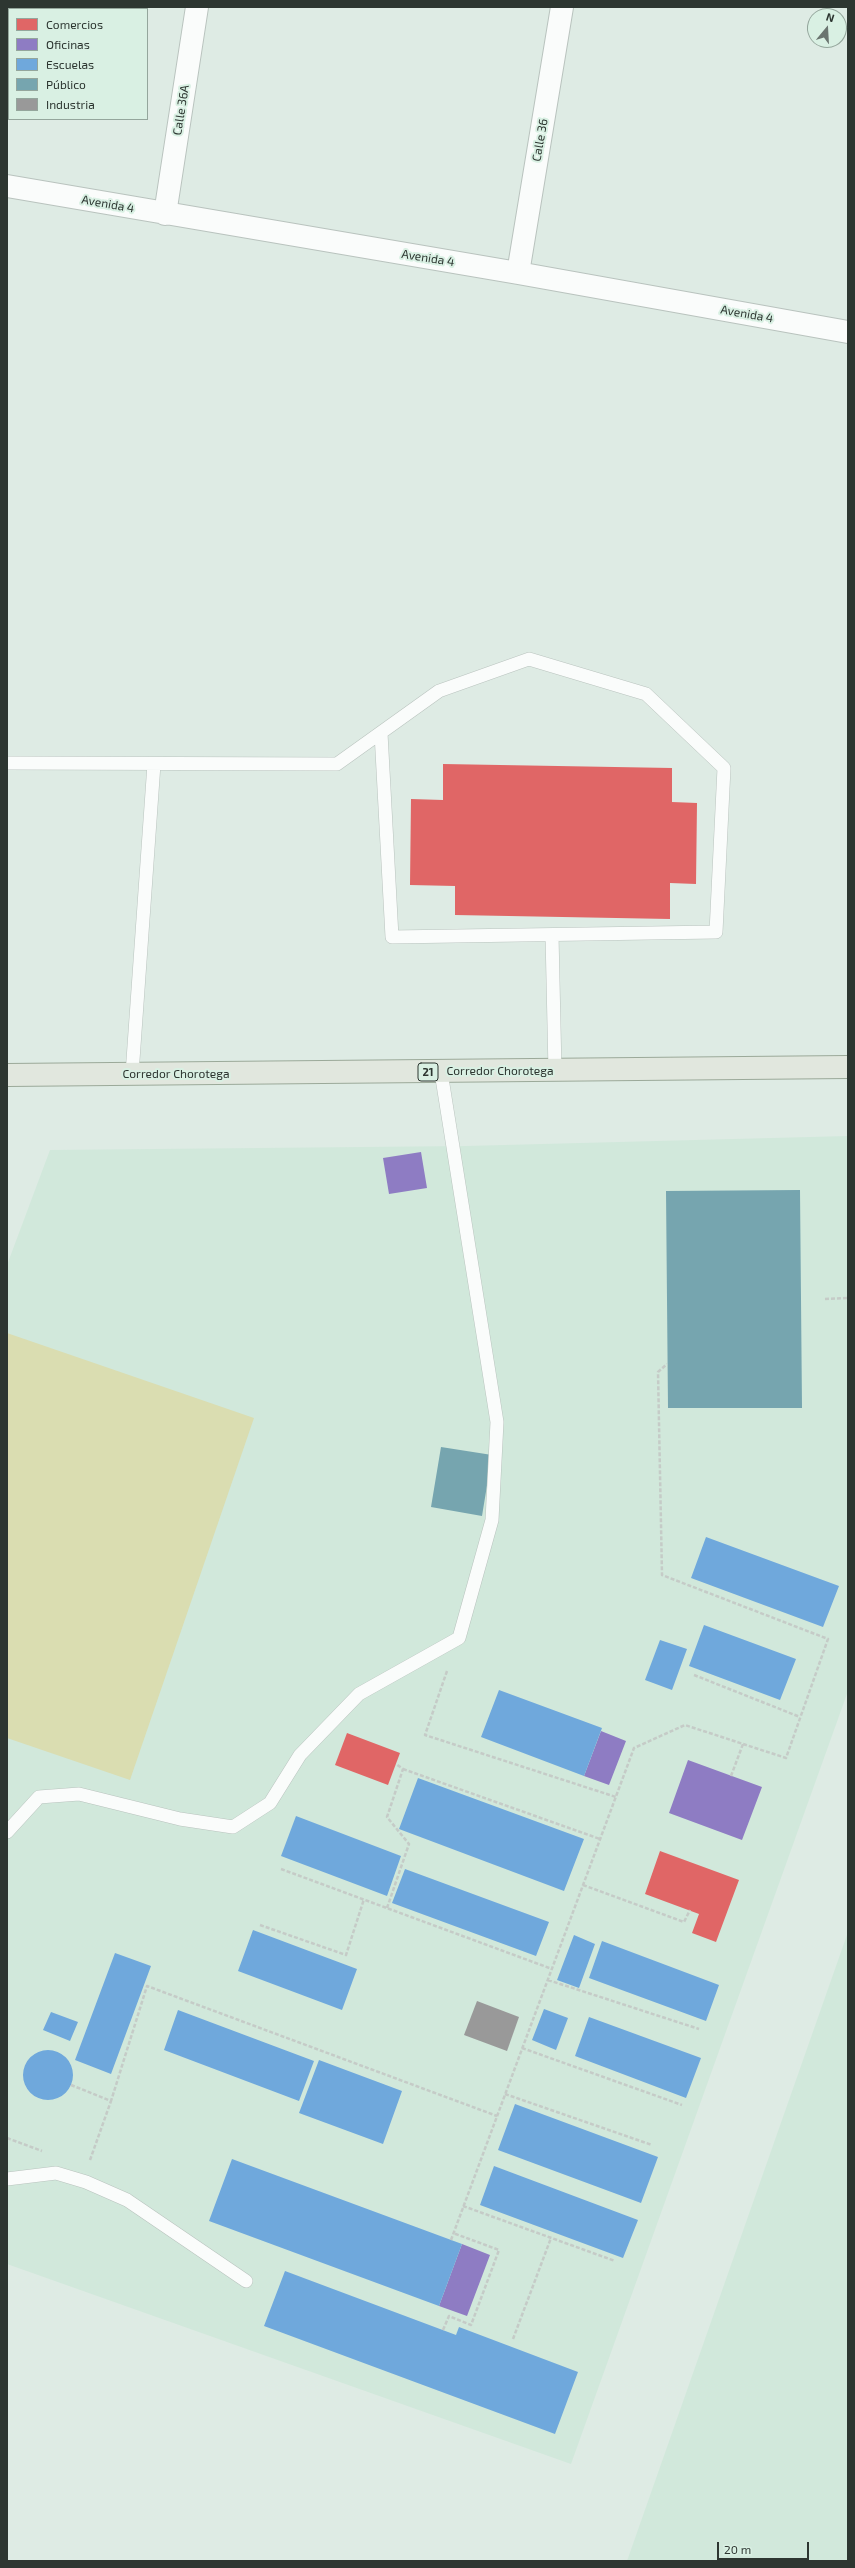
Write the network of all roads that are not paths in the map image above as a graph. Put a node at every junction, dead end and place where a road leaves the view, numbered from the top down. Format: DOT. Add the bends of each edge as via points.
graph roads {
  1 [pos="197,7"];
  2 [pos="562,7"];
  3 [pos="7,186"];
  4 [pos="165,214"];
  5 [pos="518,273"];
  6 [pos="848,332"];
  7 [pos="381,734"];
  8 [pos="7,763"];
  9 [pos="154,764"];
  10 [pos="552,935"];
  11 [pos="848,1067"];
  12 [pos="556,1071"];
  13 [pos="441,1072"];
  14 [pos="132,1074"];
  15 [pos="7,1075"];
  16 [pos="7,1832"];
  17 [pos="7,2179"];
  18 [pos="246,2281"];
  1 -- 4 [label="street, Calle 36A"];
  2 -- 5 [label="street, Calle 36"];
  3 -- 4 [label="street, Avenida 4"];
  4 -- 5 [label="street, Avenida 4"];
  5 -- 6 [label="street, Avenida 4"];
  7 -- 9 [label="lane" via="337,764"];
  7 -- 10 [label="lane" via="392,937"];
  7 -- 10 [label="lane" via="439,691 529,659 646,694 724,768 716,932"];
  8 -- 9 [label="lane"];
  9 -- 14 [label="lane"];
  10 -- 12 [label="lane"];
  11 -- 12 [label="main road, Corredor Chorotega / 21"];
  12 -- 13 [label="main road, Corredor Chorotega / 21"];
  13 -- 14 [label="main road, Corredor Chorotega / 21"];
  13 -- 16 [label="lane" via="497,1422 492,1520 459,1638 359,1694 300,1755 270,1803 234,1827 180,1819 79,1794 39,1797"];
  14 -- 15 [label="main road, Corredor Chorotega / 21"];
  17 -- 18 [label="lane" via="56,2173 86,2182 127,2200"];
}
